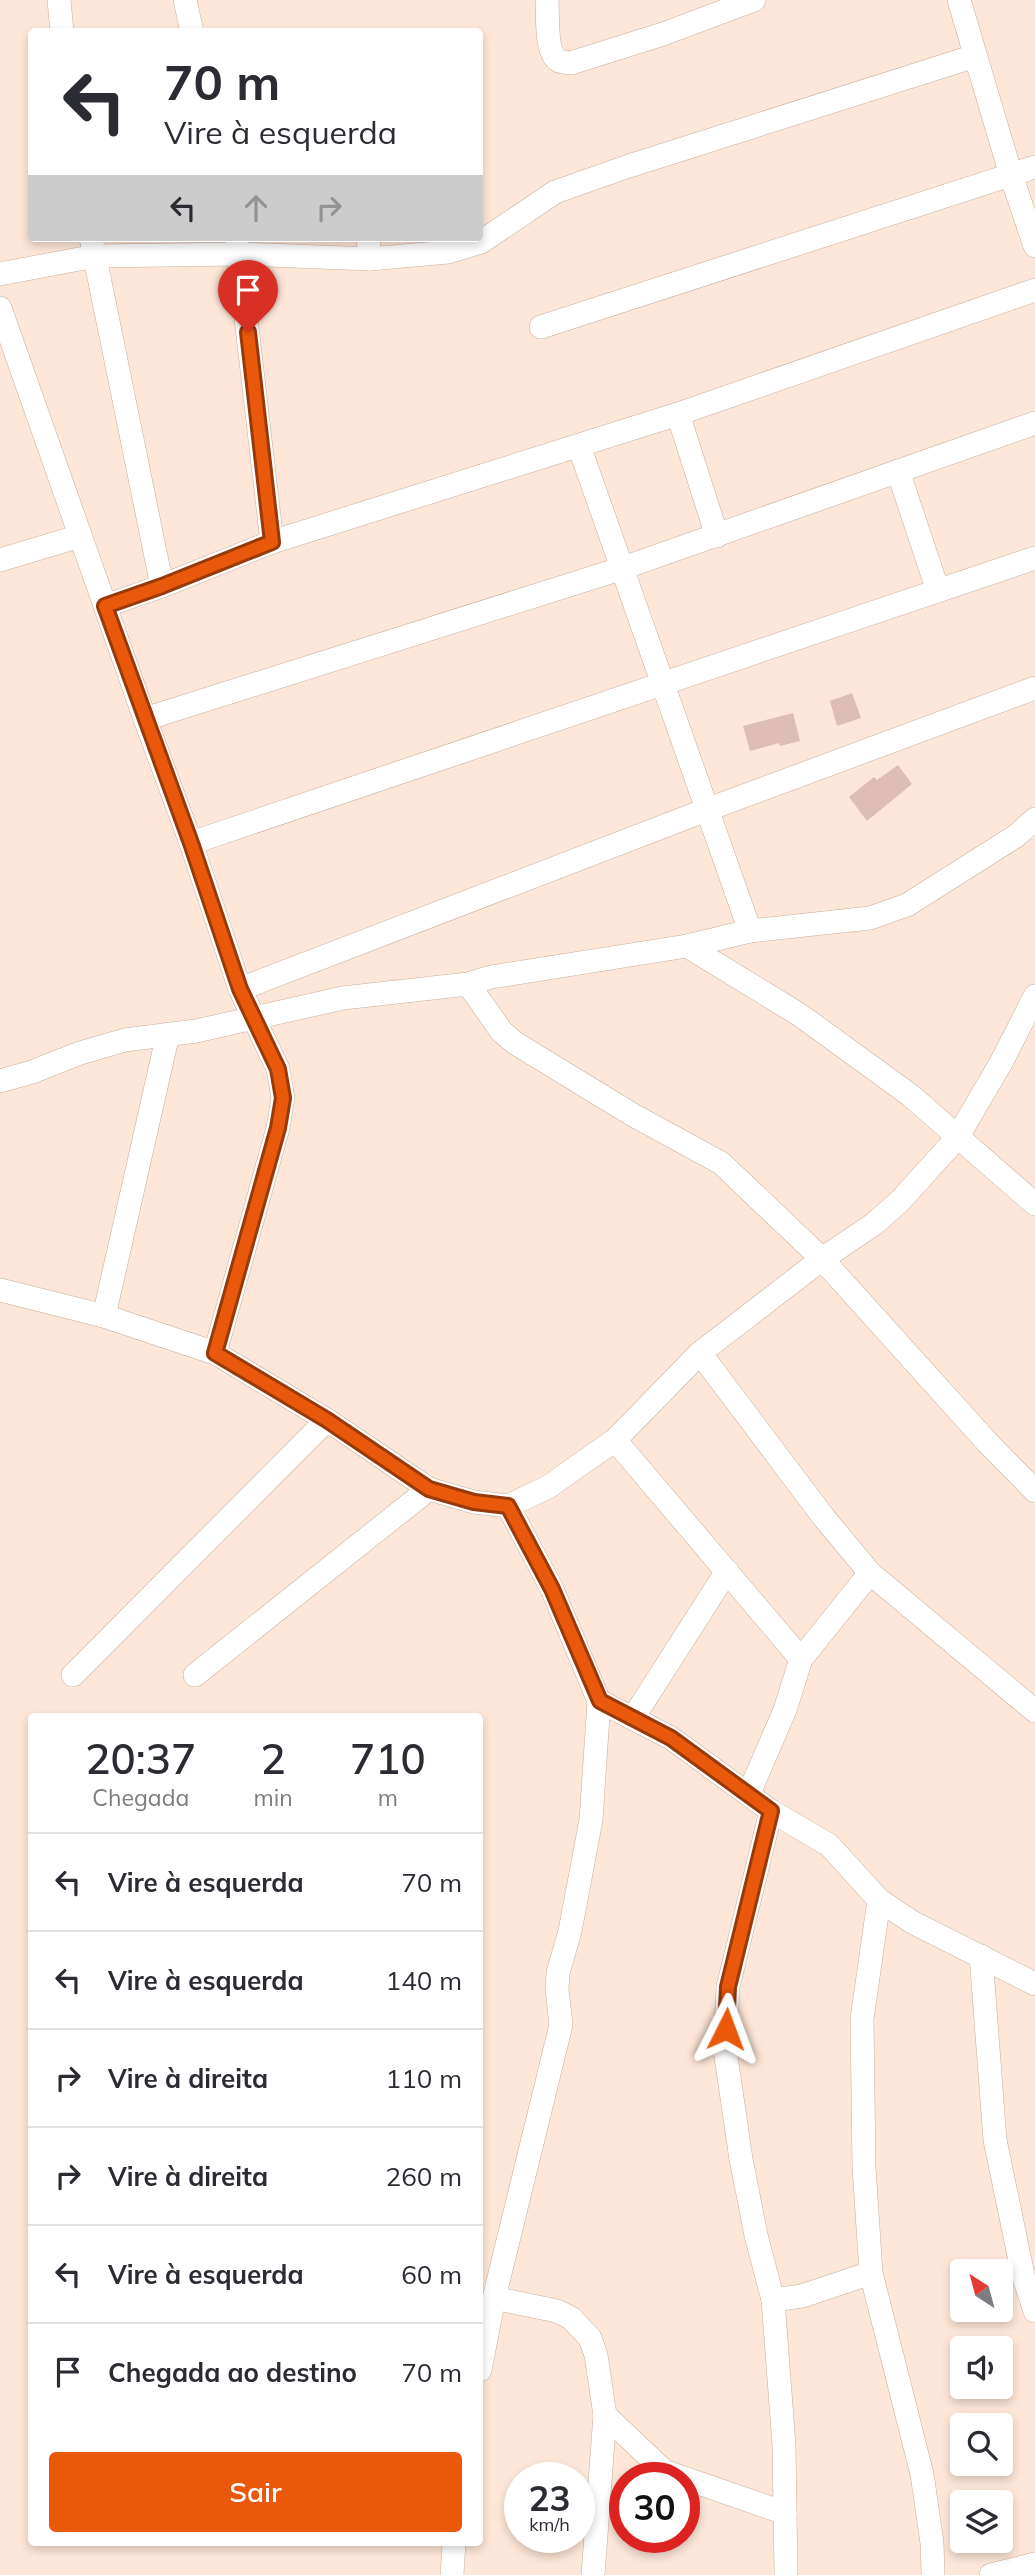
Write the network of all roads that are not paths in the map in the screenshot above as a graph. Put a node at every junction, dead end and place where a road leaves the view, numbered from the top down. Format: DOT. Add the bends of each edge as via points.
graph roads {
  1 [pos="59,0"];
  2 [pos="185,0"];
  3 [pos="547,0"];
  4 [pos="754,0"];
  5 [pos="959,0"];
  6 [pos="62,28"];
  7 [pos="191,28"];
  8 [pos="975,56"];
  9 [pos="1035,167"];
  10 [pos="1011,175"];
  11 [pos="483,241"];
  12 [pos="481,242"];
  13 [pos="238,246"];
  14 [pos="93,247"];
  15 [pos="1035,247"];
  16 [pos="369,249"];
  17 [pos="0,274"];
  18 [pos="1035,290"];
  19 [pos="0,308"];
  20 [pos="541,327"];
  21 [pos="678,414"];
  22 [pos="1035,423"];
  23 [pos="579,446"];
  24 [pos="898,471"];
  25 [pos="80,536"];
  26 [pos="717,536"];
  27 [pos="272,542"];
  28 [pos="1035,558"];
  29 [pos="0,561"];
  30 [pos="623,568"];
  31 [pos="162,586"];
  32 [pos="938,591"];
  33 [pos="105,606"];
  34 [pos="663,684"];
  35 [pos="1035,688"];
  36 [pos="145,719"];
  37 [pos="706,810"];
  38 [pos="1035,819"];
  39 [pos="191,843"];
  40 [pos="750,931"];
  41 [pos="688,946"];
  42 [pos="468,984"];
  43 [pos="240,989"];
  44 [pos="1035,996"];
  45 [pos="253,1018"];
  46 [pos="169,1034"];
  47 [pos="0,1081"];
  48 [pos="957,1138"];
  49 [pos="1035,1204"];
  50 [pos="822,1259"];
  51 [pos="0,1290"];
  52 [pos="104,1316"];
  53 [pos="215,1353"];
  54 [pos="700,1353"];
  55 [pos="327,1420"];
  56 [pos="615,1440"];
  57 [pos="429,1489"];
  58 [pos="1035,1491"];
  59 [pos="508,1506"];
  60 [pos="727,1572"];
  61 [pos="870,1573"];
  62 [pos="801,1658"];
  63 [pos="73,1675"];
  64 [pos="195,1675"];
  65 [pos="600,1701"];
  66 [pos="1035,1711"];
  67 [pos="633,1718"];
  68 [pos="749,1793"];
  69 [pos="771,1811"];
  70 [pos="879,1900"];
  71 [pos="981,1956"];
  72 [pos="1035,1984"];
  73 [pos="872,2273"];
  74 [pos="494,2298"];
  75 [pos="773,2300"];
  76 [pos="1035,2311"];
  77 [pos="483,2355"];
  78 [pos="605,2415"];
  79 [pos="655,2462"];
  80 [pos="700,2484"];
  81 [pos="785,2513"];
  82 [pos="454,2546"];
  83 [pos="1035,2564"];
  84 [pos="452,2575"];
  85 [pos="593,2575"];
  86 [pos="786,2575"];
  87 [pos="933,2575"];
  88 [pos="991,2575"];
  1 -- 6 [label="street"];
  2 -- 7 [label="street"];
  3 -- 4 [label="street" via="549,47 560,62 571,63"];
  5 -- 8 [label="street"];
  8 -- 10 [label="street"];
  8 -- 11 [label="street" via="555,192"];
  9 -- 10 [label="street"];
  10 -- 15 [label="street"];
  10 -- 20 [label="street"];
  12 -- 16 [label="street" via="448,252"];
  13 -- 14 [label="street"];
  13 -- 16 [label="street"];
  13 -- 27 [label="street"];
  14 -- 17 [label="street"];
  14 -- 31 [label="street"];
  18 -- 21 [label="street"];
  19 -- 25 [label="street"];
  21 -- 23 [label="street"];
  21 -- 26 [label="street"];
  22 -- 24 [label="street"];
  23 -- 27 [label="street"];
  23 -- 30 [label="street"];
  24 -- 26 [label="street"];
  24 -- 32 [label="street"];
  25 -- 29 [label="street"];
  25 -- 33 [label="street"];
  26 -- 30 [label="street"];
  27 -- 31 [label="street"];
  28 -- 32 [label="street"];
  30 -- 34 [label="street"];
  30 -- 36 [label="street"];
  31 -- 33 [label="street"];
  32 -- 34 [label="street"];
  33 -- 36 [label="street"];
  34 -- 37 [label="street"];
  34 -- 39 [label="street"];
  35 -- 37 [label="street"];
  36 -- 39 [label="street"];
  37 -- 40 [label="street"];
  37 -- 43 [label="street"];
  38 -- 40 [label="street" via="1016,836 907,905 870,918"];
  39 -- 43 [label="street"];
  40 -- 41 [label="street"];
  41 -- 42 [label="street"];
  41 -- 48 [label="street" via="800,1015 910,1095"];
  42 -- 45 [label="street" via="343,998"];
  42 -- 50 [label="street" via="515,1043 721,1163"];
  43 -- 45 [label="street"];
  44 -- 48 [label="street"];
  45 -- 46 [label="street"];
  45 -- 53 [label="street" via="278,1069 283,1098"];
  46 -- 47 [label="street" via="103,1046"];
  46 -- 52 [label="street"];
  48 -- 49 [label="street"];
  48 -- 50 [label="street" via="899,1202"];
  50 -- 54 [label="street"];
  50 -- 58 [label="street"];
  51 -- 52 [label="street"];
  52 -- 53 [label="street"];
  53 -- 55 [label="street"];
  54 -- 56 [label="street"];
  54 -- 61 [label="street"];
  55 -- 57 [label="street"];
  55 -- 63 [label="street"];
  56 -- 59 [label="street" via="548,1487"];
  56 -- 60 [label="street"];
  57 -- 59 [label="street"];
  57 -- 64 [label="street"];
  59 -- 65 [label="street" via="552,1589"];
  60 -- 62 [label="street"];
  60 -- 67 [label="street"];
  61 -- 62 [label="street"];
  61 -- 66 [label="street"];
  62 -- 68 [label="street" via="785,1710"];
  65 -- 67 [label="street"];
  65 -- 74 [label="street" via="591,1820 556,1989 561,2025"];
  67 -- 68 [label="street" via="671,1738"];
  68 -- 69 [label="street"];
  69 -- 70 [label="street" via="829,1845"];
  69 -- 75 [label="street" via="728,1987 725,2050 741,2159"];
  70 -- 71 [label="street"];
  70 -- 73 [label="street" via="862,2019 864,2167"];
  71 -- 72 [label="street"];
  71 -- 76 [label="street" via="995,2140"];
  73 -- 75 [label="street" via="802,2296"];
  73 -- 87 [label="street" via="922,2474"];
  74 -- 77 [label="street"];
  74 -- 78 [label="street" via="557,2311 590,2338"];
  75 -- 81 [label="street"];
  78 -- 79 [label="street"];
  78 -- 85 [label="street"];
  80 -- 81 [label="street"];
  81 -- 86 [label="street"];
  82 -- 84 [label="street"];
  83 -- 88 [label="street"];
}
